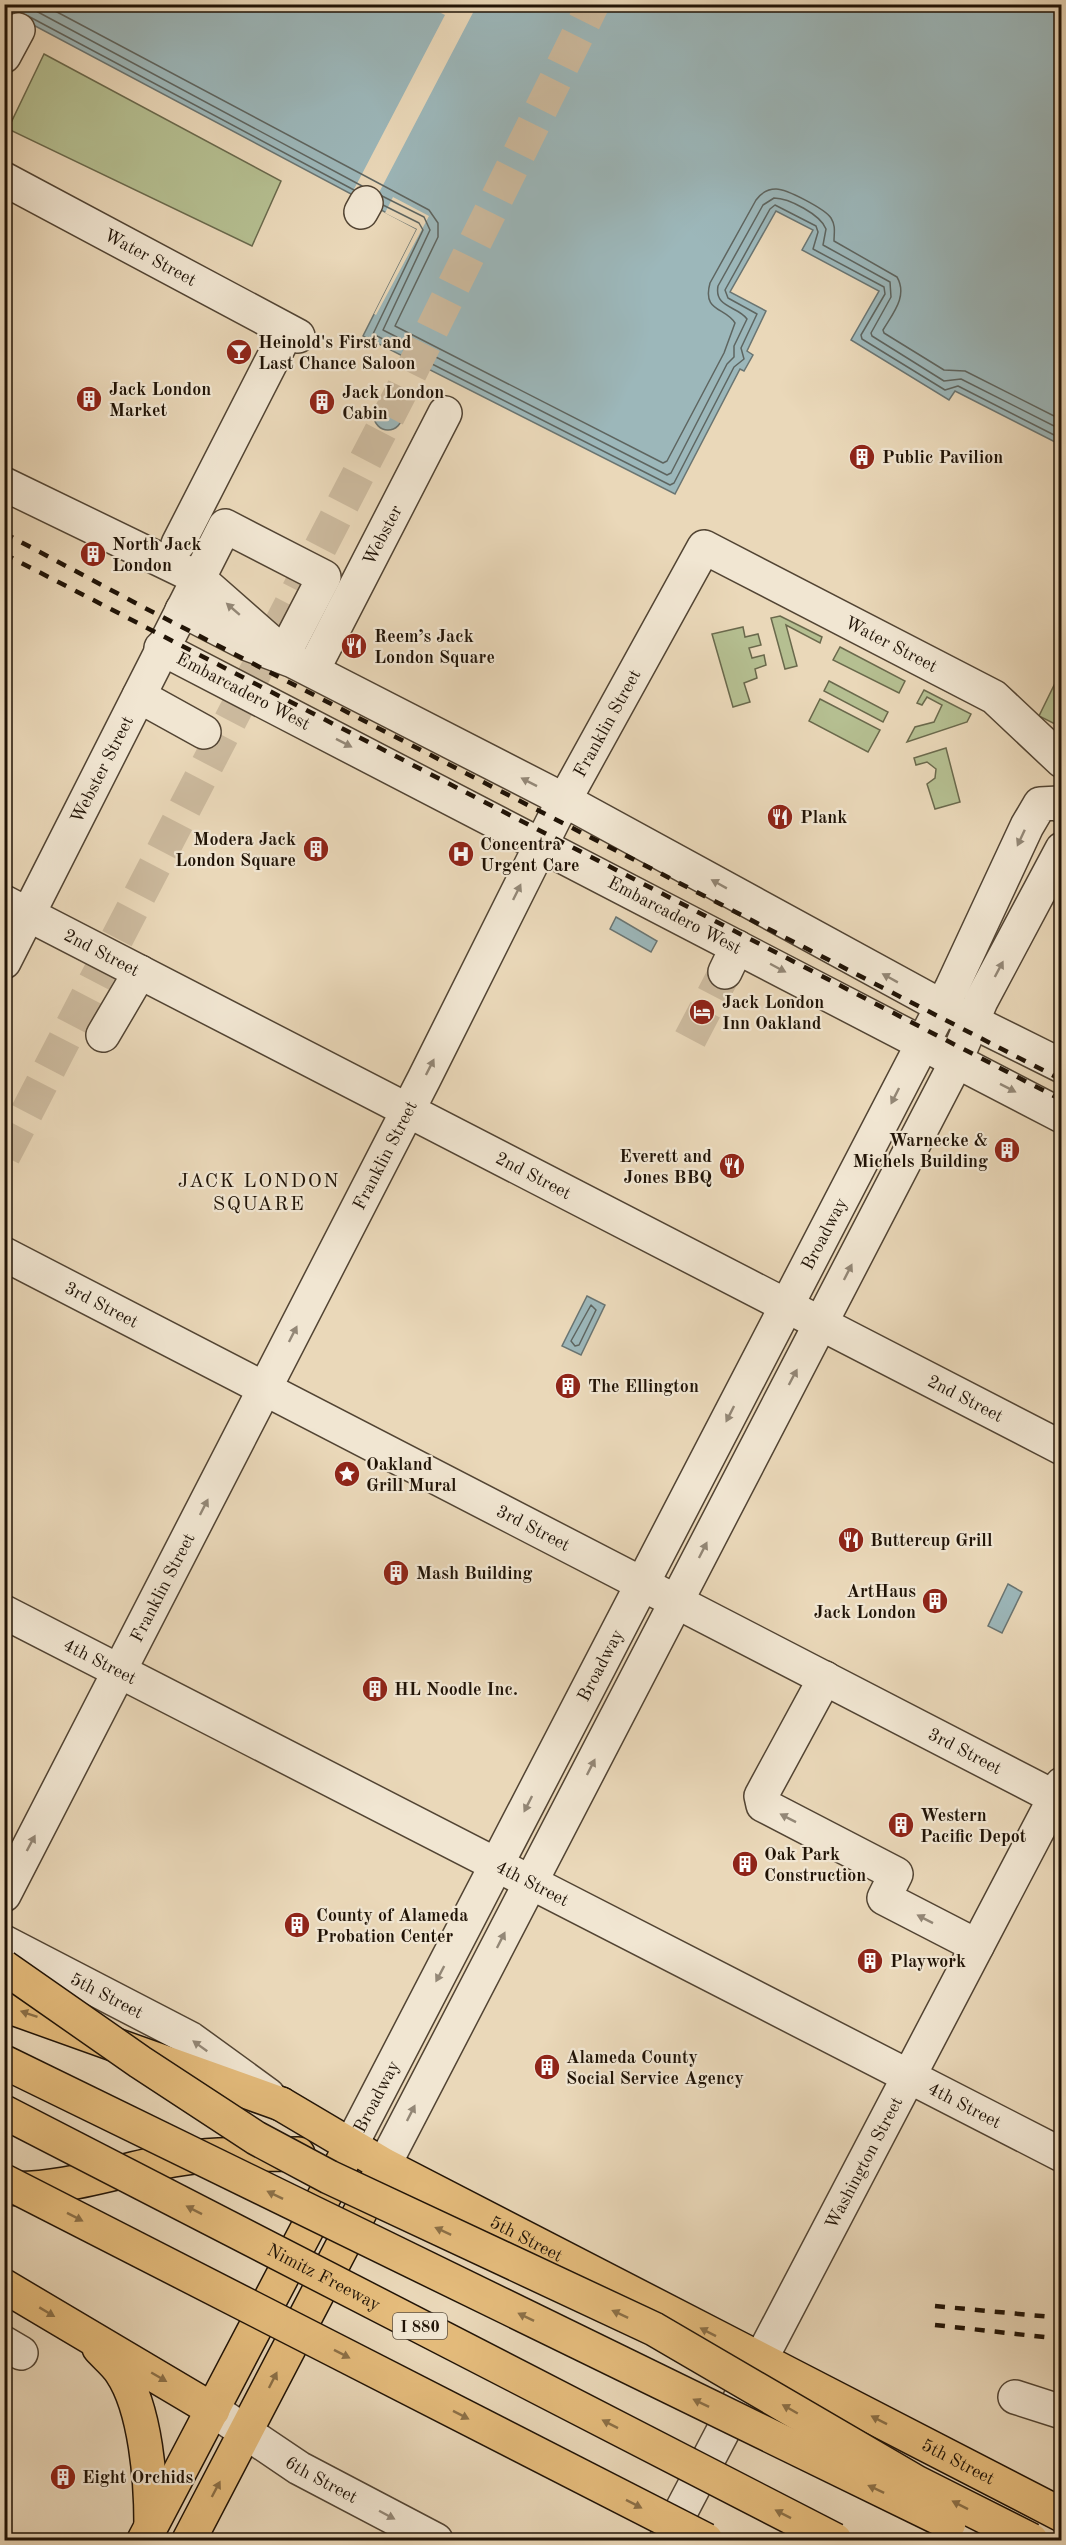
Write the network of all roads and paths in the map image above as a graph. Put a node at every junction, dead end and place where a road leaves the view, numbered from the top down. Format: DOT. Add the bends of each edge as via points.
graph roads {
  1 [pos="4,179"];
  2 [pos="445,413"];
  3 [pos="4,484"];
  4 [pos="196,509"];
  5 [pos="225,526"];
  6 [pos="178,544"];
  7 [pos="704,547"];
  8 [pos="324,577"];
  9 [pos="198,578"];
  10 [pos="353,591"];
  11 [pos="182,610"];
  12 [pos="161,648"];
  13 [pos="299,657"];
  14 [pos="138,696"];
  15 [pos="204,732"];
  16 [pos="1062,761"];
  17 [pos="564,800"];
  18 [pos="1061,803"];
  19 [pos="541,844"];
  20 [pos="1062,849"];
  21 [pos="17,908"];
  22 [pos="4,962"];
  23 [pos="140,972"];
  24 [pos="942,1006"];
  25 [pos="972,1021"];
  26 [pos="103,1035"];
  27 [pos="922,1044"];
  28 [pos="956,1061"];
  29 [pos="1062,1066"];
  30 [pos="408,1110"];
  31 [pos="1062,1116"];
  32 [pos="4,1254"];
  33 [pos="786,1306"];
  34 [pos="821,1324"];
  35 [pos="264,1390"];
  36 [pos="1062,1448"];
  37 [pos="642,1584"];
  38 [pos="676,1602"];
  39 [pos="4,1612"];
  40 [pos="120,1671"];
  41 [pos="825,1678"];
  42 [pos="1059,1794"];
  43 [pos="496,1866"];
  44 [pos="530,1883"];
  45 [pos="4,1895"];
  46 [pos="4,1942"];
  47 [pos="977,1946"];
  48 [pos="4,1966"];
  49 [pos="4,2006"];
  50 [pos="4,2062"];
  51 [pos="910,2077"];
  52 [pos="281,2104"];
  53 [pos="4,2112"];
  54 [pos="350,2146"];
  55 [pos="1062,2155"];
  56 [pos="384,2165"];
  57 [pos="4,2181"];
  58 [pos="4,2188"];
  59 [pos="4,2286"];
  60 [pos="90,2337"];
  61 [pos="760,2359"];
  62 [pos="1015,2397"];
  63 [pos="213,2410"];
  64 [pos="1062,2412"];
  65 [pos="246,2432"];
  66 [pos="1062,2515"];
  67 [pos="148,2533"];
  68 [pos="189,2541"];
  69 [pos="436,2541"];
  70 [pos="666,2541"];
  71 [pos="706,2541"];
  72 [pos="835,2541"];
  73 [pos="986,2541"];
  74 [pos="1031,2541"];
  1 -- 4 [label="street, Water Street" via="293,334"];
  2 -- 10 [label="street, Webster"];
  3 -- 9 [label="street"];
  4 -- 5 [label="street"];
  4 -- 6 [label="street"];
  5 -- 8 [label="street"];
  5 -- 9 [label="street, Webster Street"];
  7 -- 16 [label="street, Water Street" via="994,697"];
  7 -- 17 [label="street, Franklin Street"];
  8 -- 10 [label="street"];
  8 -- 13 [label="street"];
  9 -- 11 [label="street, Webster Street"];
  13 -- 9 [label="street, one-way"];
  10 -- 13 [label="street, Webster"];
  11 -- 12 [label="street, Webster Street"];
  11 -- 13 [label="street" via="248,645"];
  12 -- 14 [label="street, Webster Street"];
  12 -- 19 [label="street, Embarcadero West, one-way"];
  17 -- 13 [label="street, one-way"];
  14 -- 15 [label="street"];
  14 -- 21 [label="street, Webster Street"];
  17 -- 19 [label="street, Franklin Street"];
  24 -- 17 [label="street, one-way"];
  18 -- 24 [label="street, Broadway, one-way" via="1040,804 1027,826"];
  19 -- 27 [label="street, Embarcadero West, one-way" via="731,960"];
  30 -- 19 [label="street, Franklin Street, one-way"];
  25 -- 20 [label="street, one-way"];
  21 -- 22 [label="street, Webster Street"];
  21 -- 23 [label="street, 2nd Street"];
  23 -- 26 [label="street"];
  23 -- 30 [label="street, 2nd Street"];
  24 -- 25 [label="street"];
  24 -- 27 [label="street, Broadway"];
  25 -- 28 [label="street"];
  25 -- 29 [label="street"];
  27 -- 28 [label="street, Embarcadero West"];
  27 -- 33 [label="street, Broadway, one-way"];
  28 -- 31 [label="street, Embarcadero West, one-way"];
  34 -- 28 [label="street, one-way"];
  30 -- 33 [label="street, 2nd Street"];
  35 -- 30 [label="street, Franklin Street, one-way"];
  32 -- 35 [label="street, 3rd Street"];
  33 -- 34 [label="street, 2nd Street"];
  33 -- 37 [label="street, Broadway, one-way"];
  34 -- 36 [label="street, 2nd Street"];
  38 -- 34 [label="street, one-way"];
  35 -- 37 [label="street, 3rd Street"];
  40 -- 35 [label="street, Franklin Street, one-way"];
  37 -- 38 [label="street, 3rd Street"];
  37 -- 43 [label="street, Broadway, one-way"];
  38 -- 41 [label="street, 3rd Street"];
  44 -- 38 [label="street, one-way"];
  39 -- 40 [label="street, 4th Street"];
  40 -- 43 [label="street, 4th Street"];
  45 -- 40 [label="street, Franklin Street, one-way"];
  41 -- 42 [label="street, 3rd Street"];
  47 -- 41 [label="street, one-way" via="884,1898 896,1874 763,1805 761,1796"];
  42 -- 47 [label="street, Washington Street"];
  43 -- 44 [label="street, 4th Street"];
  43 -- 54 [label="street, Broadway, one-way"];
  44 -- 51 [label="street, 4th Street"];
  56 -- 44 [label="street, one-way"];
  52 -- 46 [label="street, 5th Street, one-way" via="191,2039"];
  47 -- 51 [label="street, Washington Street"];
  74 -- 48 [label="main road, one-way, bridge" via="916,2482 654,2329 329,2177 256,2138"];
  52 -- 49 [label="main road, one-way"];
  73 -- 50 [label="main road, one-way, bridge"];
  51 -- 55 [label="street, 4th Street"];
  51 -- 61 [label="street, Washington Street"];
  52 -- 54 [label="main road, 5th Street"];
  72 -- 53 [label="main road, Nimitz Freeway / I 880, one-way, bridge"];
  54 -- 56 [label="main road, 5th Street"];
  54 -- 58 [label="main road" via="308,2154 216,2154 55,2185"];
  54 -- 63 [label="main road, Broadway"];
  61 -- 56 [label="main road, 5th Street, one-way"];
  65 -- 56 [label="main road, one-way"];
  57 -- 71 [label="main road, one-way, bridge"];
  59 -- 60 [label="main road, one-way"];
  60 -- 63 [label="main road, one-way"];
  60 -- 67 [label="main road" via="122,2373 136,2411 150,2473"];
  66 -- 61 [label="main road, 5th Street, one-way"];
  61 -- 70 [label="street, Washington Street"];
  62 -- 64 [label="street"];
  63 -- 65 [label="street, 6th Street"];
  63 -- 67 [label="main road, Broadway"];
  68 -- 65 [label="main road, one-way"];
  65 -- 69 [label="street, 6th Street, one-way" via="311,2475"];
}
